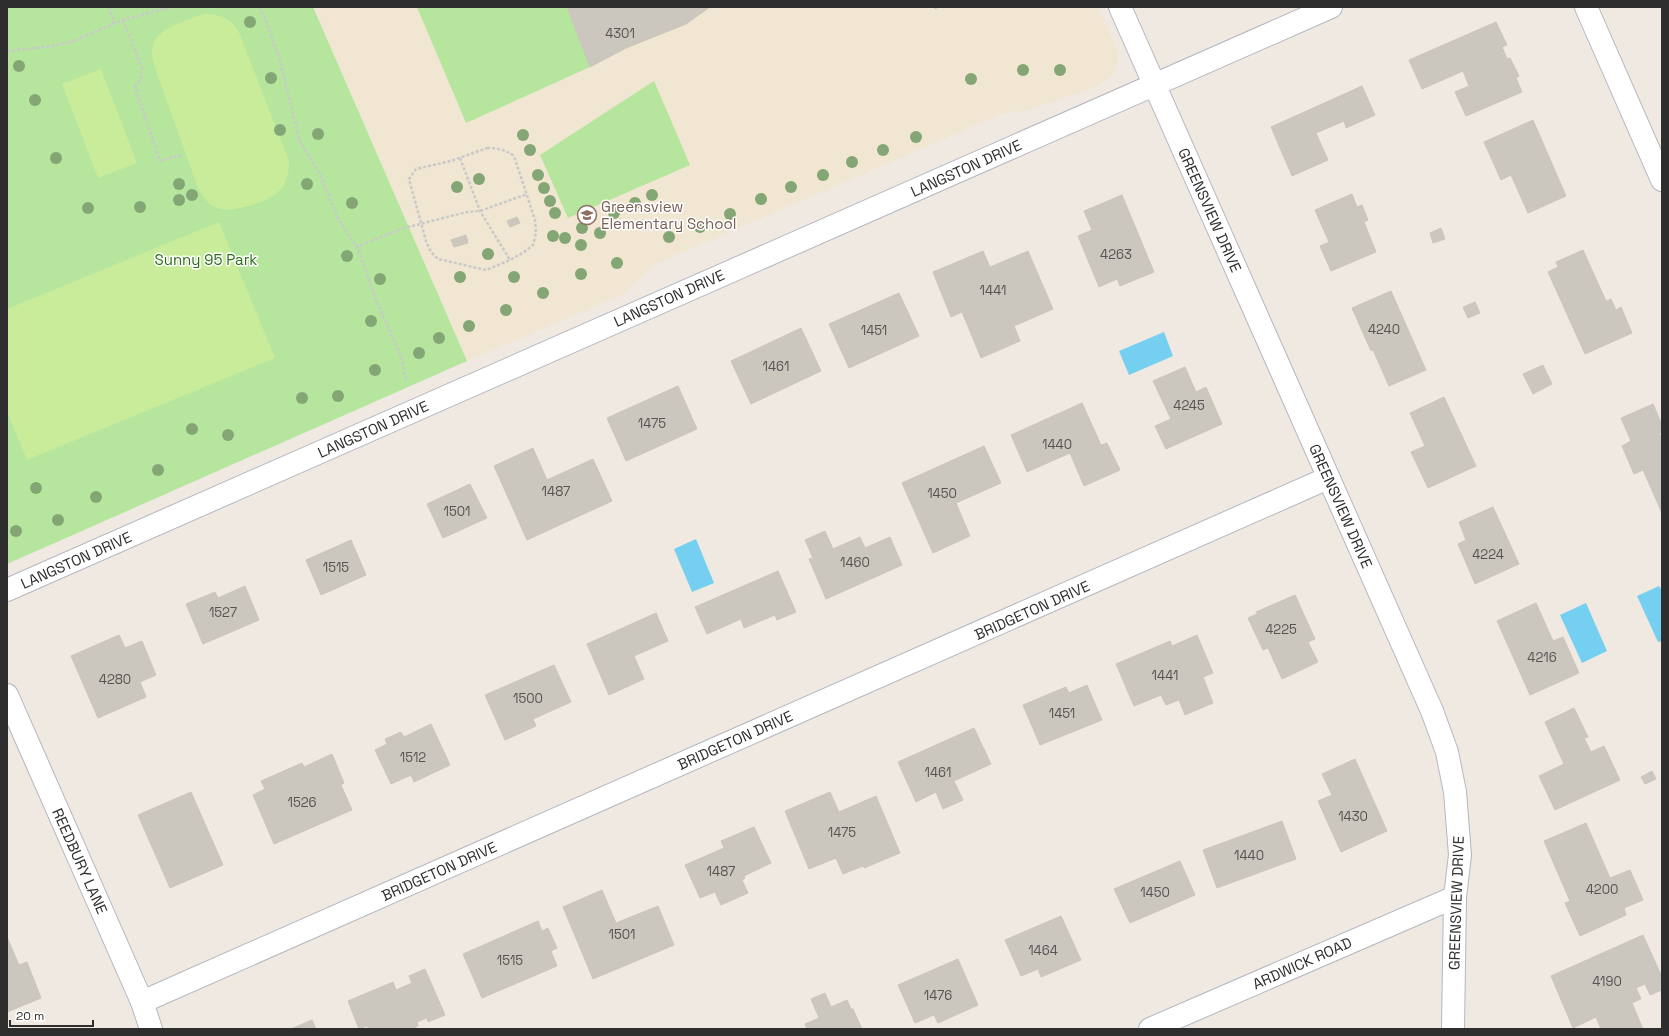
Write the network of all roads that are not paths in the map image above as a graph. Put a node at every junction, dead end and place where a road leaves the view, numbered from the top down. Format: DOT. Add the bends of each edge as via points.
graph roads {
  1 [pos="1120,7"];
  2 [pos="1331,7"];
  3 [pos="1586,7"];
  4 [pos="1155,84"];
  5 [pos="1662,180"];
  6 [pos="1328,478"];
  7 [pos="7,590"];
  8 [pos="7,695"];
  9 [pos="1455,896"];
  10 [pos="142,1002"];
  11 [pos="151,1029"];
  12 [pos="1150,1029"];
  13 [pos="1453,1029"];
  1 -- 4 [label="street, GREENSVIEW DRIVE"];
  2 -- 4 [label="street, LANGSTON DRIVE"];
  3 -- 5 [label="street"];
  4 -- 6 [label="street, GREENSVIEW DRIVE"];
  4 -- 7 [label="street, LANGSTON DRIVE"];
  6 -- 9 [label="street, GREENSVIEW DRIVE" via="1432,711 1447,752 1455,792 1460,855"];
  6 -- 10 [label="street, BRIDGETON DRIVE"];
  8 -- 10 [label="street, REEDBURY LANE"];
  9 -- 12 [label="street, ARDWICK ROAD"];
  9 -- 13 [label="street, GREENSVIEW DRIVE"];
  10 -- 11 [label="street, REEDBURY LANE"];
}
